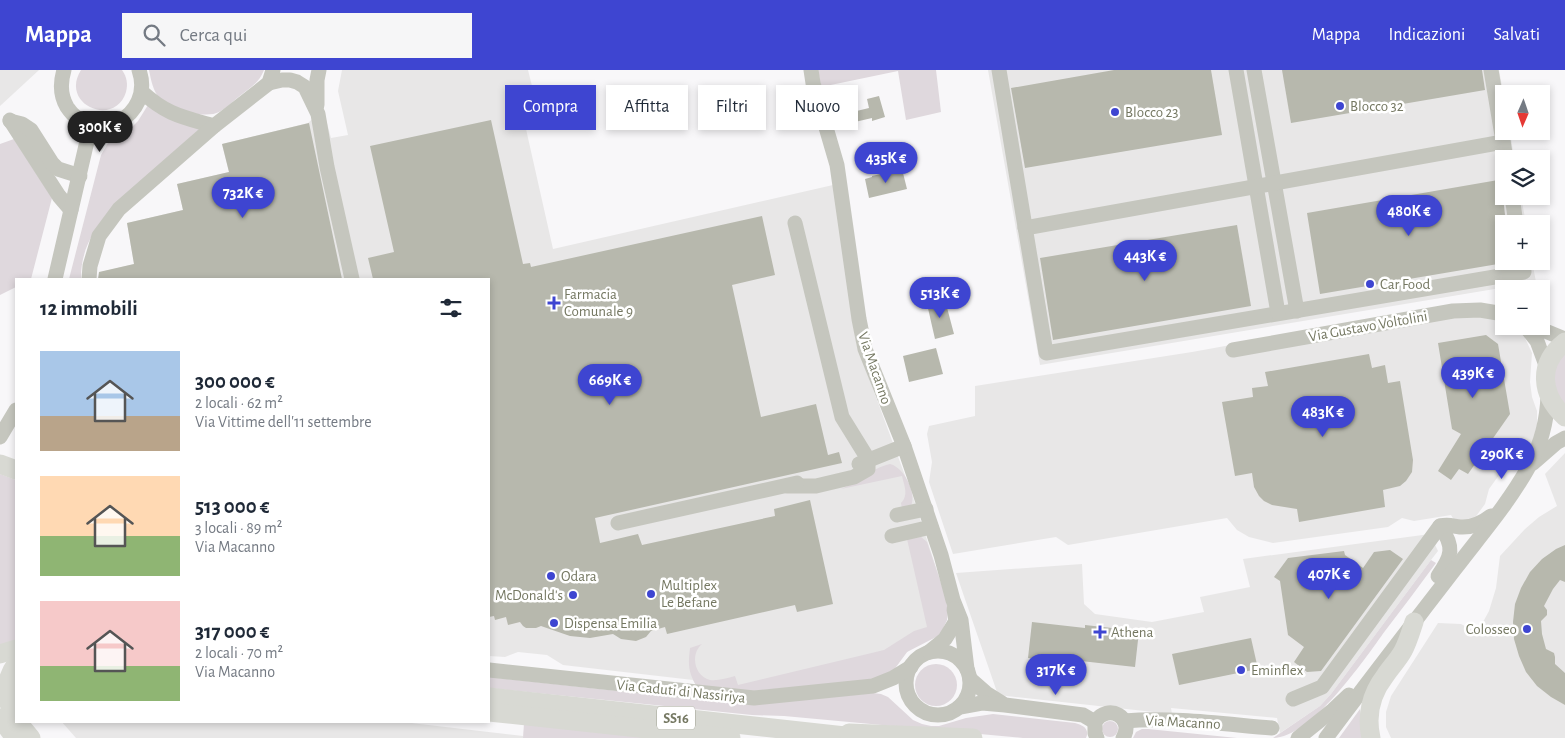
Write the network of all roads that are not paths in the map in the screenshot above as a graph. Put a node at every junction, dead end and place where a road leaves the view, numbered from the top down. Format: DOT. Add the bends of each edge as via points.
graph roads {
  1 [pos="64,70"];
  2 [pos="139,70"];
  3 [pos="285,70"];
  4 [pos="319,70"];
  5 [pos="811,70"];
  6 [pos="1001,70"];
  7 [pos="1236,70"];
  8 [pos="1254,70"];
  9 [pos="1491,70"];
  10 [pos="271,77"];
  11 [pos="142,92"];
  12 [pos="318,114"];
  13 [pos="5,119"];
  14 [pos="91,124"];
  15 [pos="214,126"];
  16 [pos="1503,142"];
  17 [pos="1504,150"];
  18 [pos="80,176"];
  19 [pos="1274,184"];
  20 [pos="1257,187"];
  21 [pos="71,210"];
  22 [pos="795,223"];
  23 [pos="1025,228"];
  24 [pos="1524,270"];
  25 [pos="55,278"];
  26 [pos="89,278"];
  27 [pos="352,278"];
  28 [pos="1297,310"];
  29 [pos="1495,312"];
  30 [pos="1278,314"];
  31 [pos="1550,333"];
  32 [pos="1532,335"];
  33 [pos="1565,340"];
  34 [pos="1233,350"];
  35 [pos="1547,368"];
  36 [pos="1548,396"];
  37 [pos="15,412"];
  38 [pos="1565,418"];
  39 [pos="0,437"];
  40 [pos="1565,438"];
  41 [pos="904,446"];
  42 [pos="868,460"];
  43 [pos="0,464"];
  44 [pos="1528,468"];
  45 [pos="15,470"];
  46 [pos="926,509"];
  47 [pos="1500,509"];
  48 [pos="897,516"];
  49 [pos="618,523"];
  50 [pos="1440,526"];
  51 [pos="931,527"];
  52 [pos="892,536"];
  53 [pos="953,600"];
  54 [pos="1430,601"];
  55 [pos="1414,622"];
  56 [pos="15,649"];
  57 [pos="929,652"];
  58 [pos="0,654"];
  59 [pos="1388,655"];
  60 [pos="15,666"];
  61 [pos="911,667"];
  62 [pos="490,670"];
  63 [pos="969,674"];
  64 [pos="873,686"];
  65 [pos="490,697"];
  66 [pos="910,698"];
  67 [pos="1293,699"];
  68 [pos="1006,705"];
  69 [pos="960,707"];
  70 [pos="490,712"];
  71 [pos="15,717"];
  72 [pos="0,718"];
  73 [pos="1124,720"];
  74 [pos="1095,722"];
  75 [pos="20,723"];
  76 [pos="1272,728"];
  77 [pos="804,732"];
  78 [pos="15,738"];
  79 [pos="32,738"];
  80 [pos="731,738"];
  81 [pos="863,738"];
  82 [pos="973,738"];
  83 [pos="1097,738"];
  84 [pos="1123,738"];
  85 [pos="1298,738"];
  86 [pos="1326,738"];
  87 [pos="1371,738"];
  1 -- 14 [label="street" via="61,78 64,102 80,120"];
  2 -- 11 [label="street"];
  3 -- 10 [label="street"];
  4 -- 12 [label="street"];
  5 -- 41 [label="street, Via Macanno" via="837,165 865,349"];
  6 -- 23 [label="street"];
  7 -- 20 [label="street"];
  8 -- 19 [label="street"];
  9 -- 16 [label="street"];
  10 -- 12 [label="street" via="297,82 305,87"];
  10 -- 15 [label="street"];
  11 -- 14 [label="street" via="129,115 118,122 105,126"];
  11 -- 15 [label="street" via="174,115"];
  12 -- 27 [label="street"];
  13 -- 18 [label="street" via="31,130 58,169"];
  13 -- 21 [label="street"];
  14 -- 18 [label="street"];
  15 -- 26 [label="street" via="120,209 99,236"];
  16 -- 17 [label="street"];
  16 -- 19 [label="street"];
  18 -- 21 [label="street"];
  19 -- 20 [label="street"];
  19 -- 28 [label="street"];
  20 -- 23 [label="street"];
  20 -- 30 [label="street"];
  21 -- 25 [label="street"];
  22 -- 42 [label="street" via="842,417"];
  23 -- 30 [label="street" via="1046,353"];
  24 -- 28 [label="street"];
  28 -- 30 [label="street"];
  29 -- 34 [label="street, Via Gustavo Voltolini" via="1453,311"];
  31 -- 33 [label="street"];
  32 -- 35 [label="street"];
  33 -- 35 [label="main road"];
  35 -- 36 [label="main road"];
  36 -- 38 [label="main road"];
  36 -- 44 [label="street" via="1543,434"];
  37 -- 39 [label="street"];
  40 -- 44 [label="street"];
  41 -- 42 [label="street"];
  41 -- 46 [label="street, Via Macanno"];
  42 -- 49 [label="street" via="868,469 854,477 816,486 787,486"];
  43 -- 45 [label="main road"];
  44 -- 47 [label="street"];
  46 -- 48 [label="street"];
  46 -- 51 [label="street, Via Macanno"];
  47 -- 50 [label="street" via="1471,527"];
  47 -- 54 [label="street"];
  50 -- 54 [label="street" via="1451,549 1448,562 1435,581"];
  50 -- 67 [label="street" via="1322,687"];
  51 -- 52 [label="street"];
  51 -- 53 [label="street, Via Macanno"];
  53 -- 57 [label="street, Via Macanno" via="956,621 945,639"];
  53 -- 63 [label="street, Via Macanno" via="961,620"];
  54 -- 55 [label="street"];
  55 -- 59 [label="street"];
  55 -- 87 [label="main road" via="1404,650 1382,678 1372,699 1369,709"];
  56 -- 58 [label="main road"];
  57 -- 61 [label="street, Via Macanno"];
  57 -- 63 [label="street" via="942,651 954,656"];
  59 -- 85 [label="street" via="1334,710"];
  59 -- 86 [label="street"];
  60 -- 71 [label="main road" via="7,682 6,696"];
  61 -- 64 [label="street, Via Caduti di Nassiriya"];
  61 -- 66 [label="street" via="907,677"];
  62 -- 64 [label="street, Via Caduti di Nassiriya" via="754,698"];
  63 -- 68 [label="street" via="986,693"];
  63 -- 69 [label="street, Via Macanno" via="970,686"];
  64 -- 66 [label="street, Via Caduti di Nassiriya"];
  65 -- 77 [label="main road, SS16"];
  66 -- 69 [label="street" via="925,712 937,715"];
  68 -- 69 [label="street" via="982,703"];
  68 -- 74 [label="street" via="1083,715"];
  70 -- 80 [label="main road, SS16"];
  72 -- 78 [label="main road"];
  73 -- 74 [label="street, Via Macanno" via="1117,714 1107,713"];
  73 -- 76 [label="street, Via Macanno" via="1183,720"];
  73 -- 84 [label="street, Via Macanno" via="1126,730"];
  74 -- 83 [label="street"];
  75 -- 79 [label="main road"];
  77 -- 81 [label="main road, SS16"];
  77 -- 82 [label="main road"];
}
